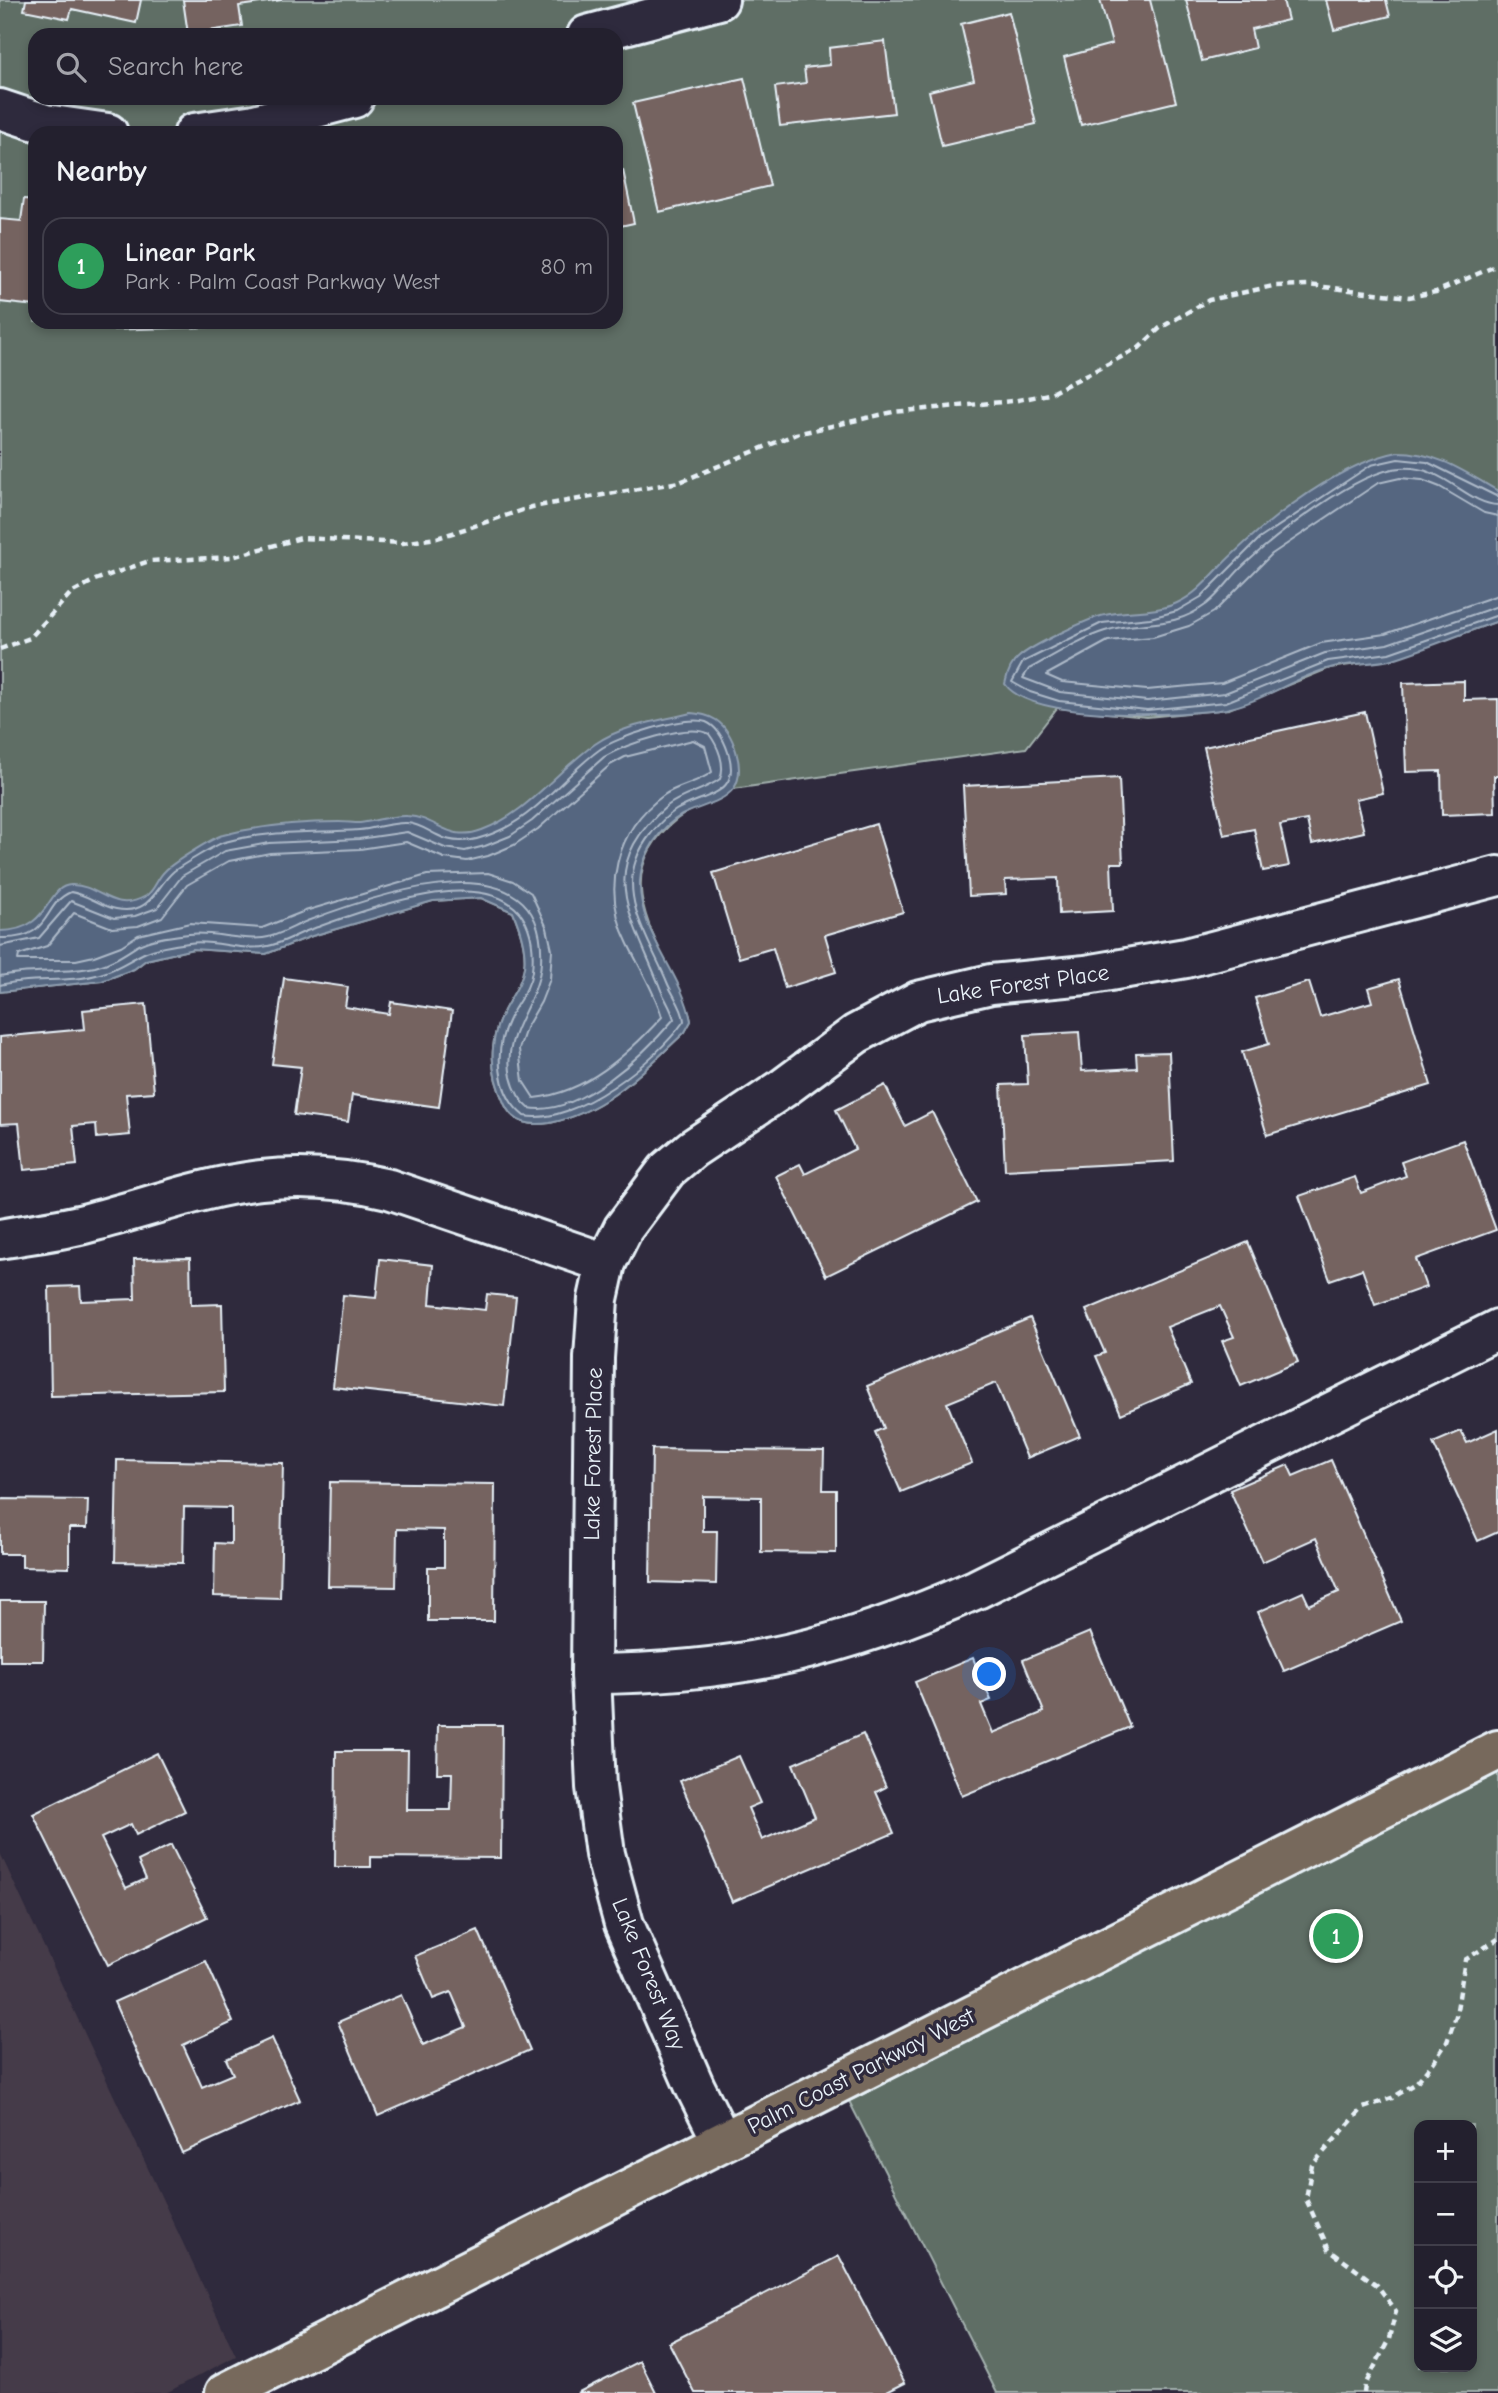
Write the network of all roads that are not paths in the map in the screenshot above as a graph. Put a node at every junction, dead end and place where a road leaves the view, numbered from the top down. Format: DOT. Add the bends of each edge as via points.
graph roads {
  1 [pos="719,0"];
  2 [pos="613,28"];
  3 [pos="327,105"];
  4 [pos="0,108"];
  5 [pos="60,126"];
  6 [pos="241,126"];
  7 [pos="1498,876"];
  8 [pos="0,1239"];
  9 [pos="606,1263"];
  10 [pos="1498,1329"];
  11 [pos="591,1674"];
  12 [pos="1498,1750"];
  13 [pos="722,2141"];
  14 [pos="225,2393"];
  1 -- 2 [label="street"];
  3 -- 6 [label="street"];
  4 -- 5 [label="street"];
  7 -- 9 [label="street, Lake Forest Place" via="1186,958 991,985 918,1001 856,1034 692,1149 650,1192"];
  8 -- 9 [label="street" via="92,1222 214,1186 309,1177 389,1189"];
  9 -- 11 [label="street, Lake Forest Place" via="594,1358"];
  10 -- 11 [label="street" via="916,1616 823,1647 750,1663 657,1674"];
  11 -- 13 [label="street, Lake Forest Way" via="601,1827 624,1924"];
  12 -- 13 [label="main road, Palm Coast Parkway West"];
  13 -- 14 [label="main road, Palm Coast Parkway West"];
}
